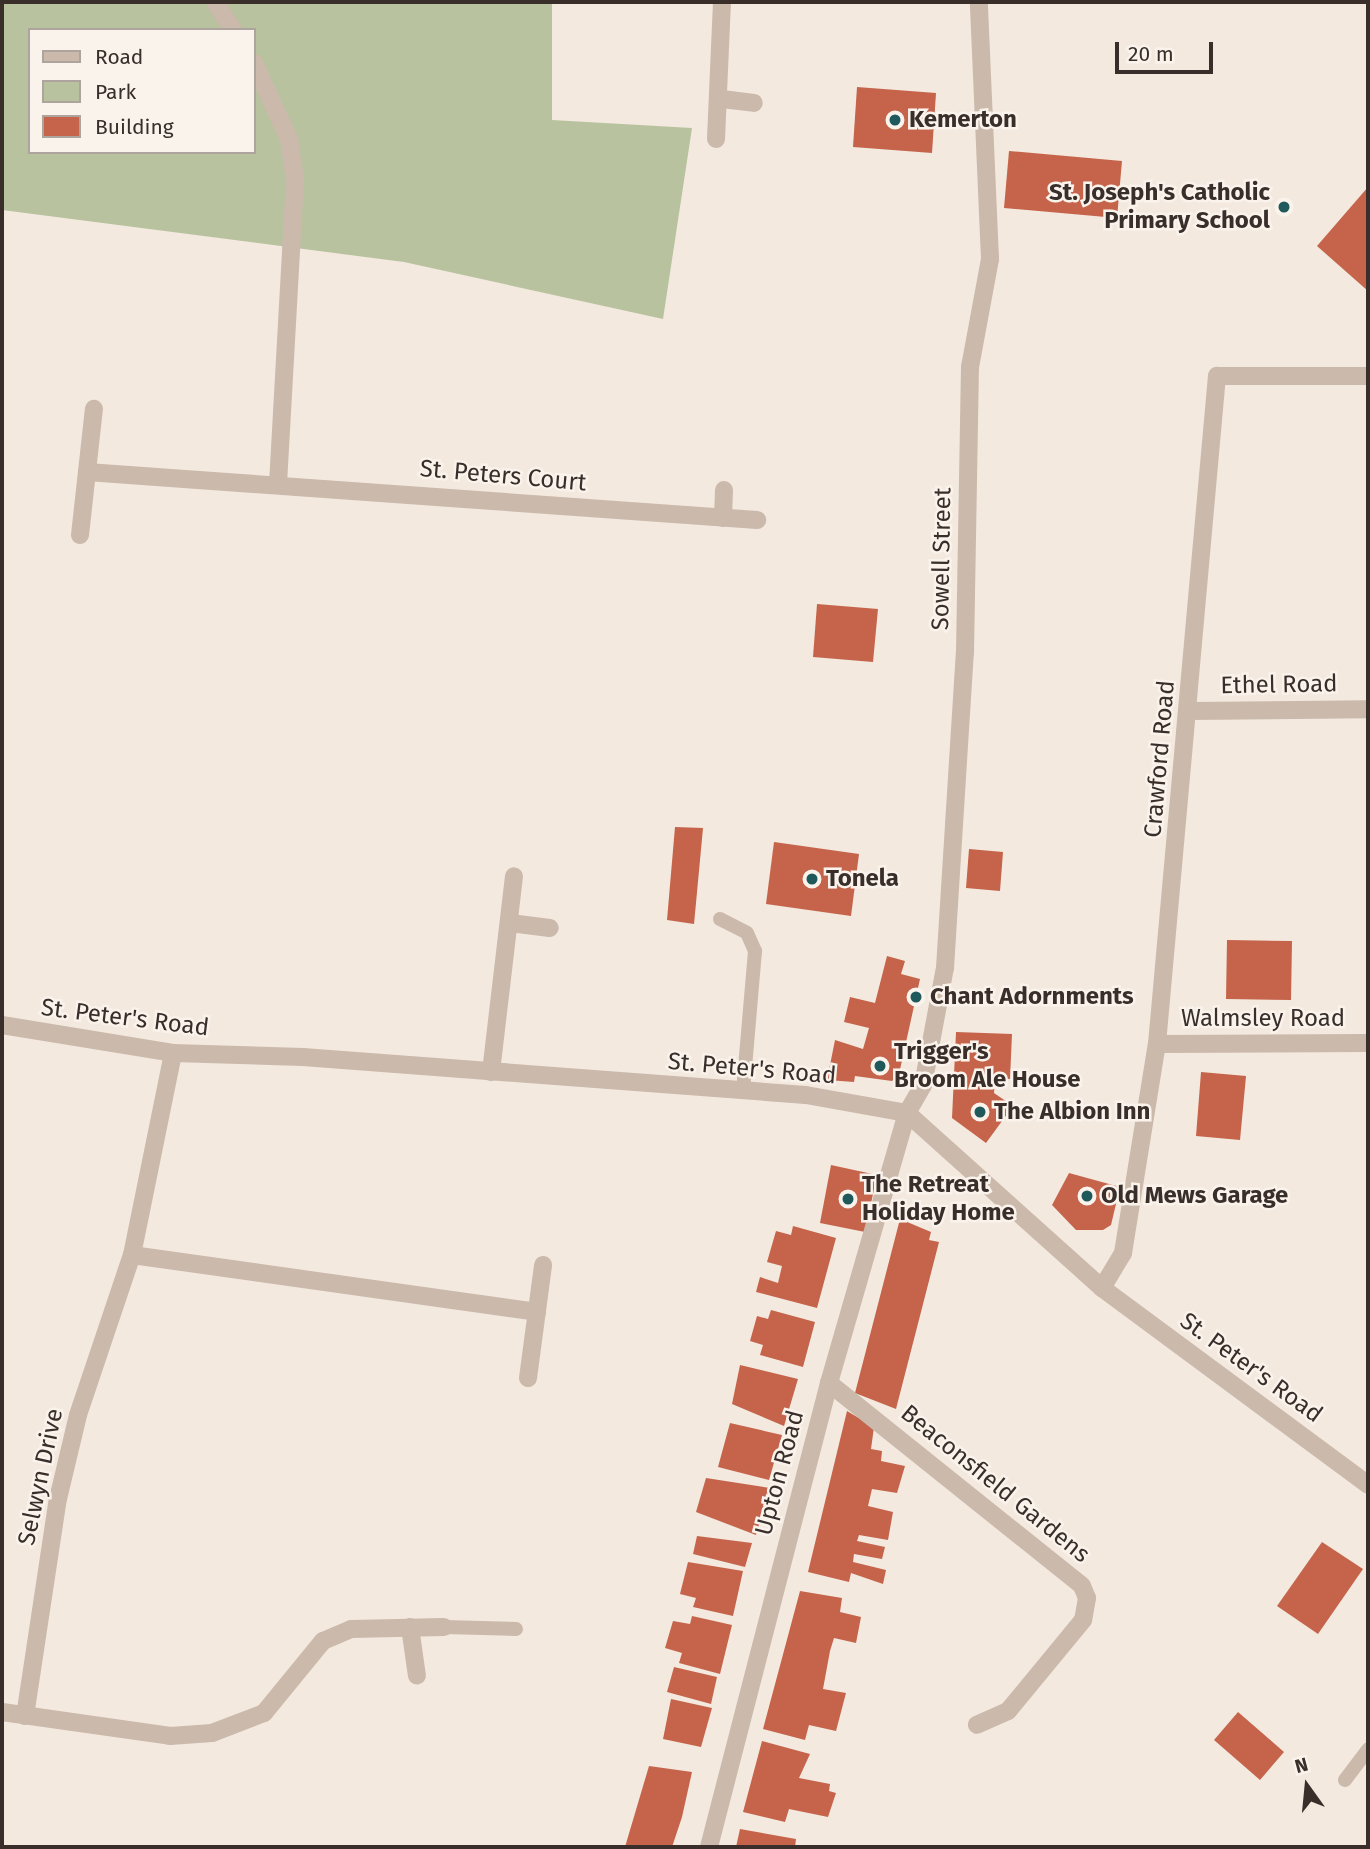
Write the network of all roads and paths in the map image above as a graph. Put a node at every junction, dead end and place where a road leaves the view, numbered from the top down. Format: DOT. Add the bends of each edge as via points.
graph roads {
  1 [pos="215,2"];
  2 [pos="722,2"];
  3 [pos="979,2"];
  4 [pos="232,28"];
  5 [pos="256,67"];
  6 [pos="722,99"];
  7 [pos="754,103"];
  8 [pos="716,139"];
  9 [pos="1368,376"];
  10 [pos="94,409"];
  11 [pos="87,472"];
  12 [pos="278,483"];
  13 [pos="724,490"];
  14 [pos="723,518"];
  15 [pos="757,520"];
  16 [pos="80,535"];
  17 [pos="1368,709"];
  18 [pos="1190,711"];
  19 [pos="514,876"];
  20 [pos="720,919"];
  21 [pos="510,923"];
  22 [pos="550,928"];
  23 [pos="2,1026"];
  24 [pos="1368,1043"];
  25 [pos="1157,1044"];
  26 [pos="173,1053"];
  27 [pos="491,1072"];
  28 [pos="743,1091"];
  29 [pos="907,1113"];
  30 [pos="132,1255"];
  31 [pos="543,1265"];
  32 [pos="1102,1288"];
  33 [pos="537,1312"];
  34 [pos="528,1378"];
  35 [pos="829,1382"];
  36 [pos="1368,1485"];
  37 [pos="410,1627"];
  38 [pos="444,1627"];
  39 [pos="516,1629"];
  40 [pos="417,1676"];
  41 [pos="2,1712"];
  42 [pos="25,1716"];
  43 [pos="977,1725"];
  44 [pos="1368,1749"];
  45 [pos="1345,1780"];
  46 [pos="709,1847"];
  1 -- 4 [label="street"];
  2 -- 6 [label="street"];
  3 -- 29 [label="street, Sowell Street" via="990,259 970,367 965,652 945,968 923,1085"];
  5 -- 12 [label="street" via="289,139 295,180"];
  6 -- 7 [label="street"];
  6 -- 8 [label="street"];
  9 -- 18 [label="street, Crawford Road" via="1217,376"];
  10 -- 11 [label="street"];
  11 -- 12 [label="street, St. Peters Court"];
  11 -- 16 [label="street"];
  12 -- 14 [label="street, St. Peters Court"];
  13 -- 14 [label="street"];
  14 -- 15 [label="street, St. Peters Court"];
  17 -- 18 [label="street, Ethel Road"];
  18 -- 25 [label="street, Crawford Road"];
  19 -- 21 [label="street"];
  20 -- 28 [label="lane" via="747,933 755,951"];
  21 -- 22 [label="street"];
  21 -- 27 [label="street"];
  23 -- 26 [label="street, St. Peter's Road"];
  24 -- 25 [label="street, Walmsley Road"];
  25 -- 32 [label="street, Crawford Road" via="1123,1253"];
  26 -- 27 [label="street, St. Peter's Road"];
  26 -- 30 [label="street, Selwyn Drive"];
  27 -- 28 [label="street, St. Peter's Road"];
  28 -- 29 [label="street, St. Peter's Road" via="806,1095"];
  29 -- 32 [label="street, St. Peter's Road"];
  29 -- 35 [label="street, Upton Road"];
  30 -- 33 [label="street"];
  30 -- 42 [label="street, Selwyn Drive" via="78,1415 58,1499"];
  31 -- 33 [label="street"];
  32 -- 36 [label="street, St. Peter's Road"];
  33 -- 34 [label="street"];
  35 -- 43 [label="street, Beaconsfield Gardens" via="1082,1586 1087,1598 1083,1620 1007,1711"];
  35 -- 46 [label="street, Upton Road"];
  37 -- 38 [label="street"];
  37 -- 40 [label="street"];
  37 -- 42 [label="street" via="351,1629 323,1641 264,1713 212,1733 170,1736"];
  38 -- 39 [label="lane"];
  41 -- 42 [label="street"];
  44 -- 45 [label="lane"];
}
